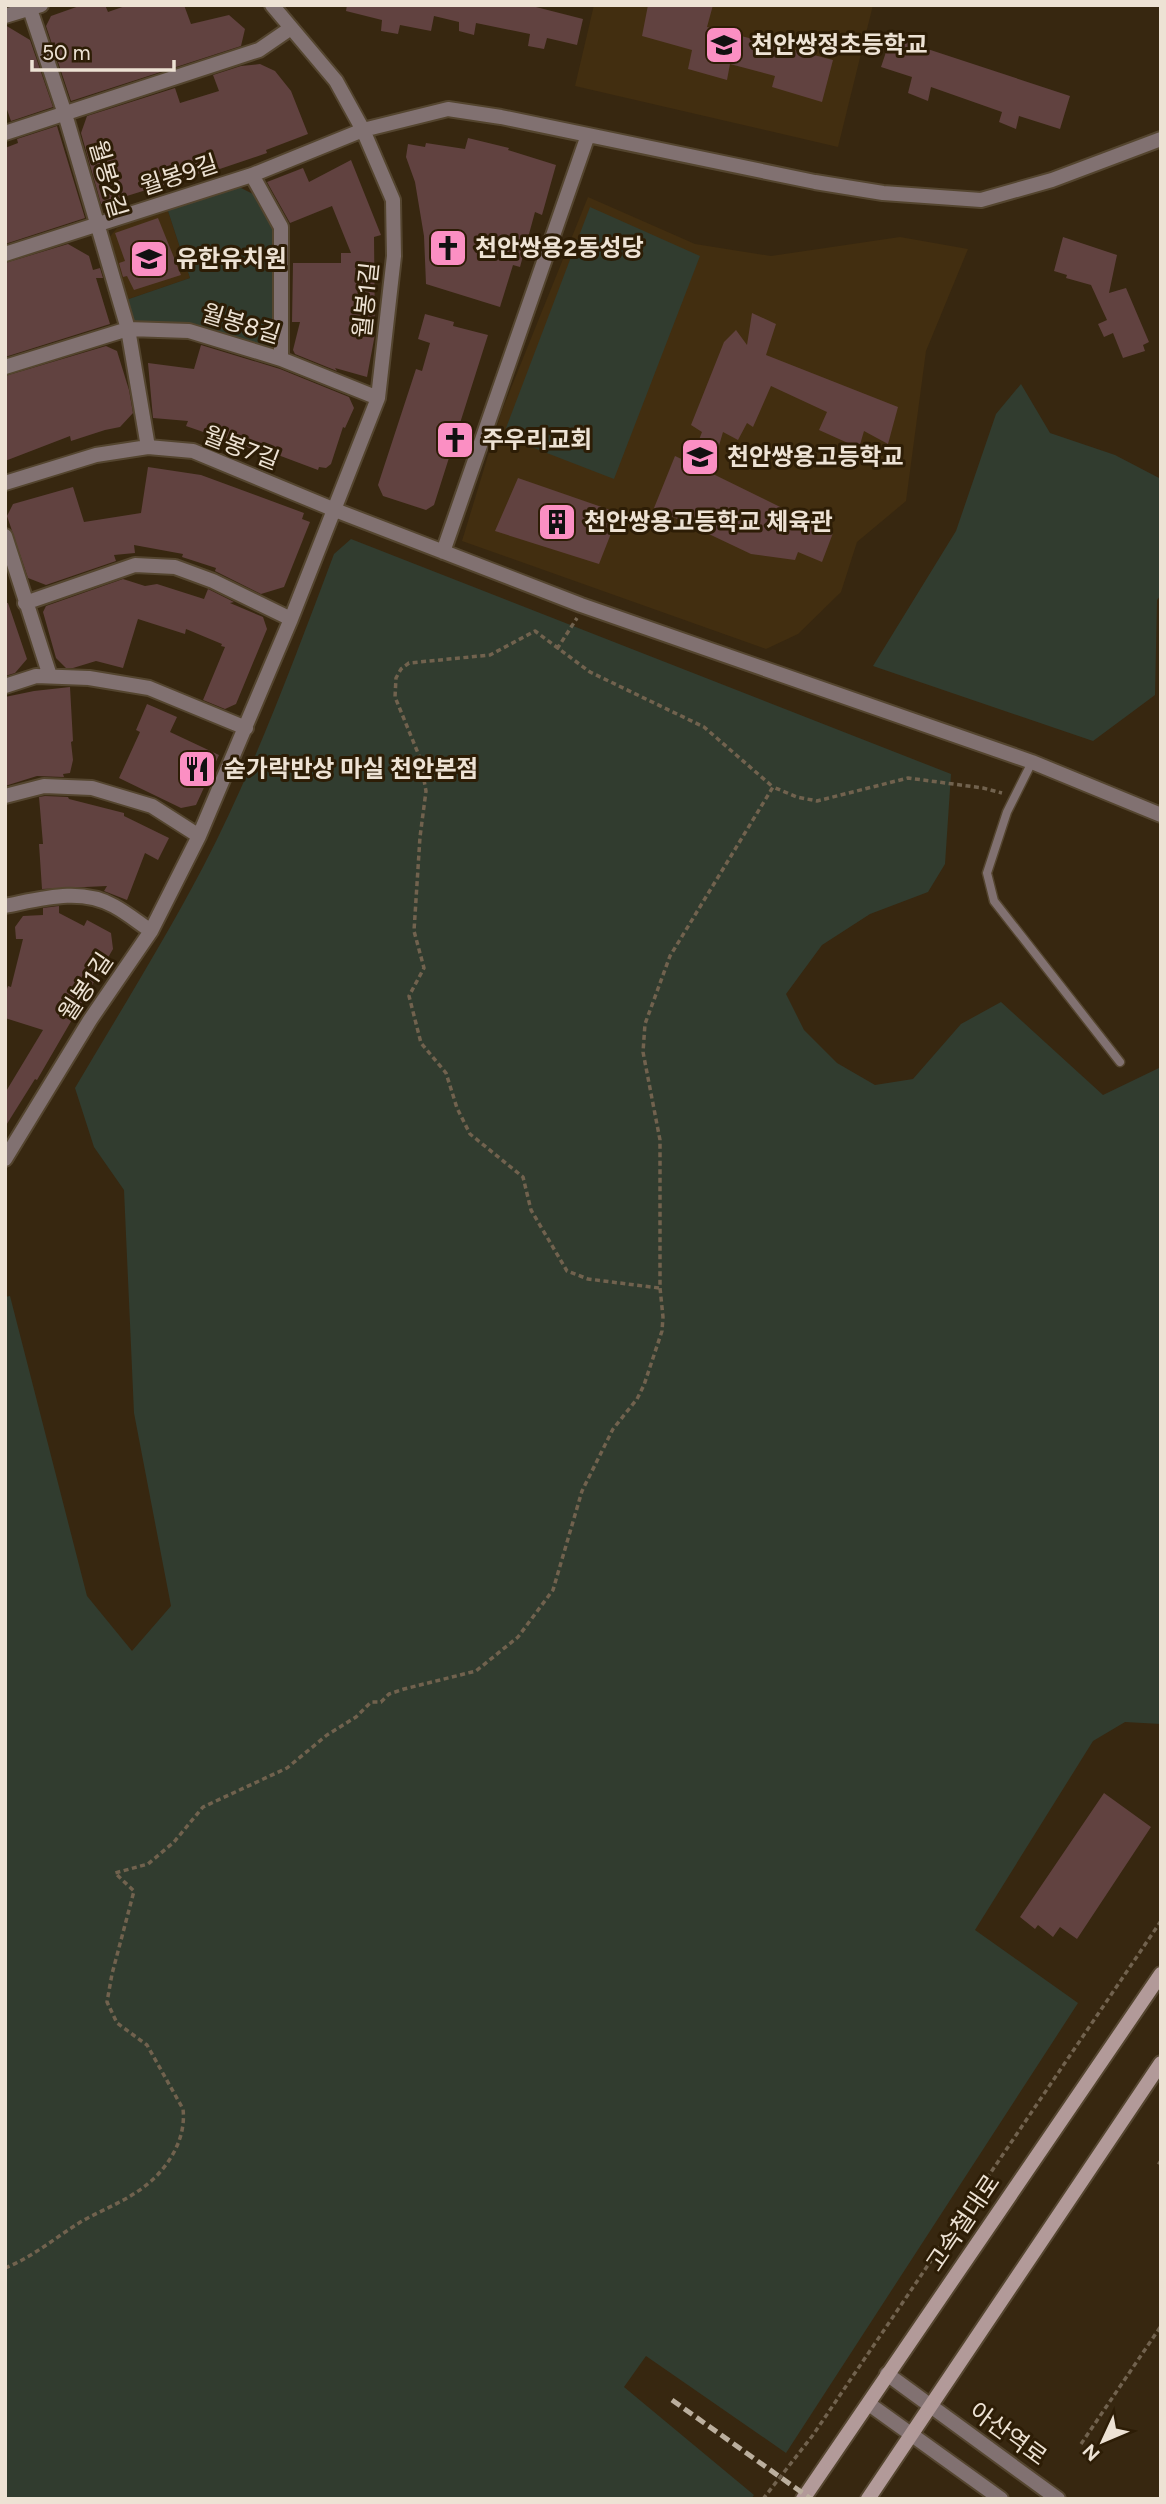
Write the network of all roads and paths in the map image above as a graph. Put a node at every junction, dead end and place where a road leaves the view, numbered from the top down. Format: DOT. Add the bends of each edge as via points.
graph roads {
  1 [pos="272,5"];
  2 [pos="35,7"];
  3 [pos="5,16"];
  4 [pos="291,28"];
  5 [pos="65,114"];
  6 [pos="363,130"];
  7 [pos="5,134"];
  8 [pos="588,135"];
  9 [pos="1161,139"];
  10 [pos="252,175"];
  11 [pos="97,225"];
  12 [pos="5,254"];
  13 [pos="128,330"];
  14 [pos="281,359"];
  15 [pos="5,367"];
  16 [pos="378,398"];
  17 [pos="148,447"];
  18 [pos="5,483"];
  19 [pos="335,510"];
  20 [pos="5,536"];
  21 [pos="443,552"];
  22 [pos="25,603"];
  23 [pos="581,606"];
  24 [pos="291,619"];
  25 [pos="557,649"];
  26 [pos="50,676"];
  27 [pos="5,686"];
  28 [pos="246,728"];
  29 [pos="1032,762"];
  30 [pos="773,787"];
  31 [pos="5,796"];
  32 [pos="1013,798"];
  33 [pos="1161,815"];
  34 [pos="199,836"];
  35 [pos="5,906"];
  36 [pos="151,931"];
  37 [pos="1120,1062"];
  38 [pos="5,1159"];
  39 [pos="660,1288"];
  40 [pos="1161,1921"];
  41 [pos="1161,1974"];
  42 [pos="1161,2063"];
  43 [pos="5,2268"];
  44 [pos="1161,2326"];
  45 [pos="887,2374"];
  46 [pos="869,2404"];
  47 [pos="931,2407"];
  48 [pos="913,2435"];
  49 [pos="1081,2444"];
  50 [pos="763,2499"];
  51 [pos="803,2499"];
  52 [pos="868,2499"];
  53 [pos="1001,2499"];
  54 [pos="1058,2499"];
  1 -- 4 [label="street, 월봉1길"];
  2 -- 3 [label="street"];
  2 -- 5 [label="street, 월봉2길"];
  4 -- 5 [label="street" via="259,50"];
  4 -- 6 [label="street, 월봉1길" via="336,80"];
  5 -- 7 [label="street"];
  5 -- 11 [label="street, 월봉2길"];
  6 -- 8 [label="street, 월봉9길" via="448,110"];
  6 -- 10 [label="street, 월봉9길"];
  6 -- 16 [label="street, 월봉1길" via="393,200 394,257"];
  8 -- 9 [label="street, 월봉9길" via="815,182 883,193 981,200 1052,180"];
  8 -- 21 [label="street"];
  10 -- 11 [label="street, 월봉9길"];
  10 -- 14 [label="street" via="281,227"];
  11 -- 12 [label="street, 월봉9길"];
  11 -- 13 [label="street, 월봉2길"];
  13 -- 14 [label="street, 월봉8길" via="189,331"];
  13 -- 15 [label="street, 월봉8길"];
  13 -- 17 [label="street, 월봉2길"];
  14 -- 16 [label="street, 월봉8길"];
  16 -- 19 [label="street, 월봉1길"];
  17 -- 18 [label="street, 월봉7길" via="96,455"];
  17 -- 19 [label="street, 월봉7길" via="193,451"];
  19 -- 21 [label="street, 월봉7길"];
  19 -- 24 [label="street, 월봉1길"];
  20 -- 22 [label="street"];
  21 -- 23 [label="street, 월봉7길"];
  22 -- 24 [label="street" via="135,565 175,567"];
  22 -- 26 [label="street"];
  23 -- 25 [label="path"];
  23 -- 29 [label="street, 월봉7길"];
  24 -- 28 [label="street, 월봉1길"];
  25 -- 30 [label="path" via="590,672 704,727"];
  25 -- 39 [label="path" via="535,631 490,655 410,663 396,678 395,696 420,758 426,790 414,931 424,968 409,996 421,1043 446,1073 470,1134 523,1177 531,1210 567,1271 588,1279"];
  26 -- 27 [label="street"];
  26 -- 28 [label="street" via="149,688"];
  28 -- 34 [label="street, 월봉1길"];
  29 -- 32 [label="lane"];
  29 -- 33 [label="street, 월봉7길"];
  30 -- 32 [label="path" via="817,801 908,778 983,788"];
  30 -- 39 [label="path" via="670,956 645,1024 643,1052 660,1152"];
  31 -- 34 [label="street" via="44,786 92,788 152,806"];
  32 -- 37 [label="lane" via="987,873 993,901"];
  34 -- 36 [label="street, 월봉1길"];
  35 -- 36 [label="street" via="80,894 112,905"];
  36 -- 38 [label="street, 월봉1길"];
  39 -- 43 [label="path" via="662,1331 644,1385 613,1429 582,1491 552,1590 518,1637 476,1671 371,1702 287,1769 203,1807 148,1864 115,1873 134,1891 107,2001 117,2023 147,2045 183,2109 180,2139 165,2166 139,2192 93,2214"];
  40 -- 50 [label="path" via="813,2435"];
  41 -- 45 [label="main road, 고속철대로"];
  42 -- 47 [label="main road"];
  44 -- 49 [label="path"];
  45 -- 46 [label="main road, 고속철대로"];
  45 -- 47 [label="street, 아산역로"];
  46 -- 48 [label="street"];
  46 -- 51 [label="main road, 고속철대로"];
  47 -- 48 [label="main road"];
  47 -- 54 [label="street, 아산역로"];
  48 -- 52 [label="main road"];
  48 -- 53 [label="street"];
}
